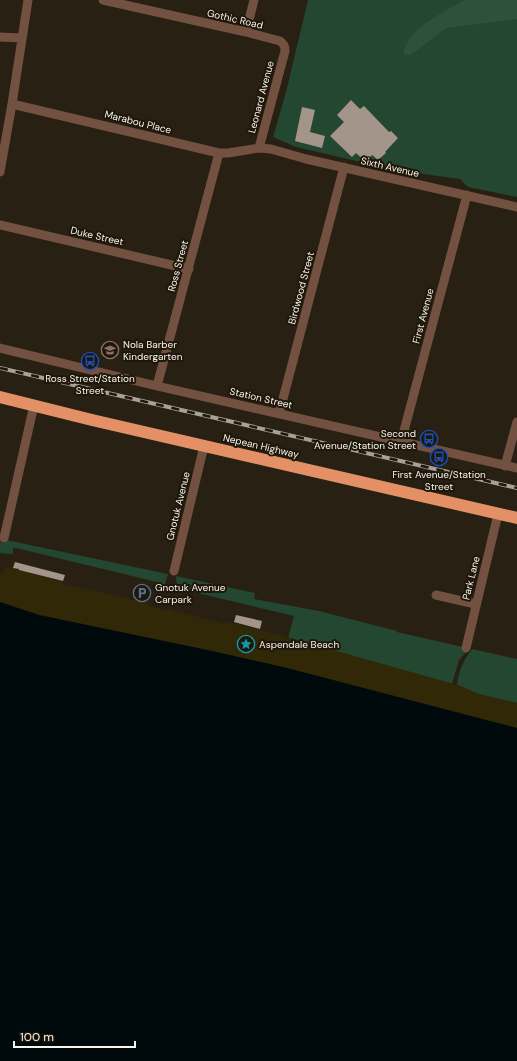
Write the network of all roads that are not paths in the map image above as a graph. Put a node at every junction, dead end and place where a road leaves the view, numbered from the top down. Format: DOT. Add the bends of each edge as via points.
graph roads {
  1 [pos="28,0"];
  2 [pos="103,0"];
  3 [pos="254,0"];
  4 [pos="246,32"];
  5 [pos="0,36"];
  6 [pos="22,38"];
  7 [pos="285,51"];
  8 [pos="12,104"];
  9 [pos="259,148"];
  10 [pos="219,153"];
  11 [pos="344,167"];
  12 [pos="0,172"];
  13 [pos="467,195"];
  14 [pos="517,207"];
  15 [pos="0,225"];
  16 [pos="189,268"];
  17 [pos="0,348"];
  18 [pos="157,386"];
  19 [pos="0,397"];
  20 [pos="34,405"];
  21 [pos="279,414"];
  22 [pos="517,422"];
  23 [pos="401,442"];
  24 [pos="204,446"];
  25 [pos="505,466"];
  26 [pos="517,468"];
  27 [pos="498,514"];
  28 [pos="517,518"];
  29 [pos="4,538"];
  30 [pos="174,571"];
  31 [pos="436,595"];
  32 [pos="475,604"];
  33 [pos="466,648"];
  1 -- 6 [label="street"];
  2 -- 4 [label="street, Gothic Road"];
  3 -- 4 [label="street"];
  4 -- 7 [label="street, Gothic Road" via="280,41"];
  5 -- 6 [label="street"];
  6 -- 8 [label="street"];
  7 -- 9 [label="street, Leonard Avenue"];
  8 -- 10 [label="street, Marabou Place"];
  8 -- 12 [label="street"];
  9 -- 10 [label="street, Marabou Place"];
  9 -- 11 [label="street, Sixth Avenue"];
  10 -- 16 [label="street, Ross Street"];
  11 -- 13 [label="street, Sixth Avenue"];
  11 -- 21 [label="street, Birdwood Street"];
  13 -- 14 [label="street, Sixth Avenue"];
  13 -- 23 [label="street, First Avenue"];
  15 -- 16 [label="street, Duke Street"];
  16 -- 18 [label="street, Ross Street"];
  17 -- 18 [label="street, Station Street"];
  18 -- 21 [label="street, Station Street"];
  19 -- 20 [label="highway, Nepean Highway"];
  20 -- 24 [label="highway, Nepean Highway"];
  20 -- 29 [label="street"];
  21 -- 23 [label="street, Station Street"];
  22 -- 25 [label="street"];
  23 -- 25 [label="street, Station Street"];
  24 -- 27 [label="highway, Nepean Highway"];
  24 -- 30 [label="street, Gnotuk Avenue"];
  25 -- 26 [label="street, Station Street"];
  27 -- 28 [label="highway, Nepean Highway"];
  27 -- 32 [label="street, Park Lane"];
  31 -- 32 [label="street"];
  32 -- 33 [label="street, Park Lane"];
}
